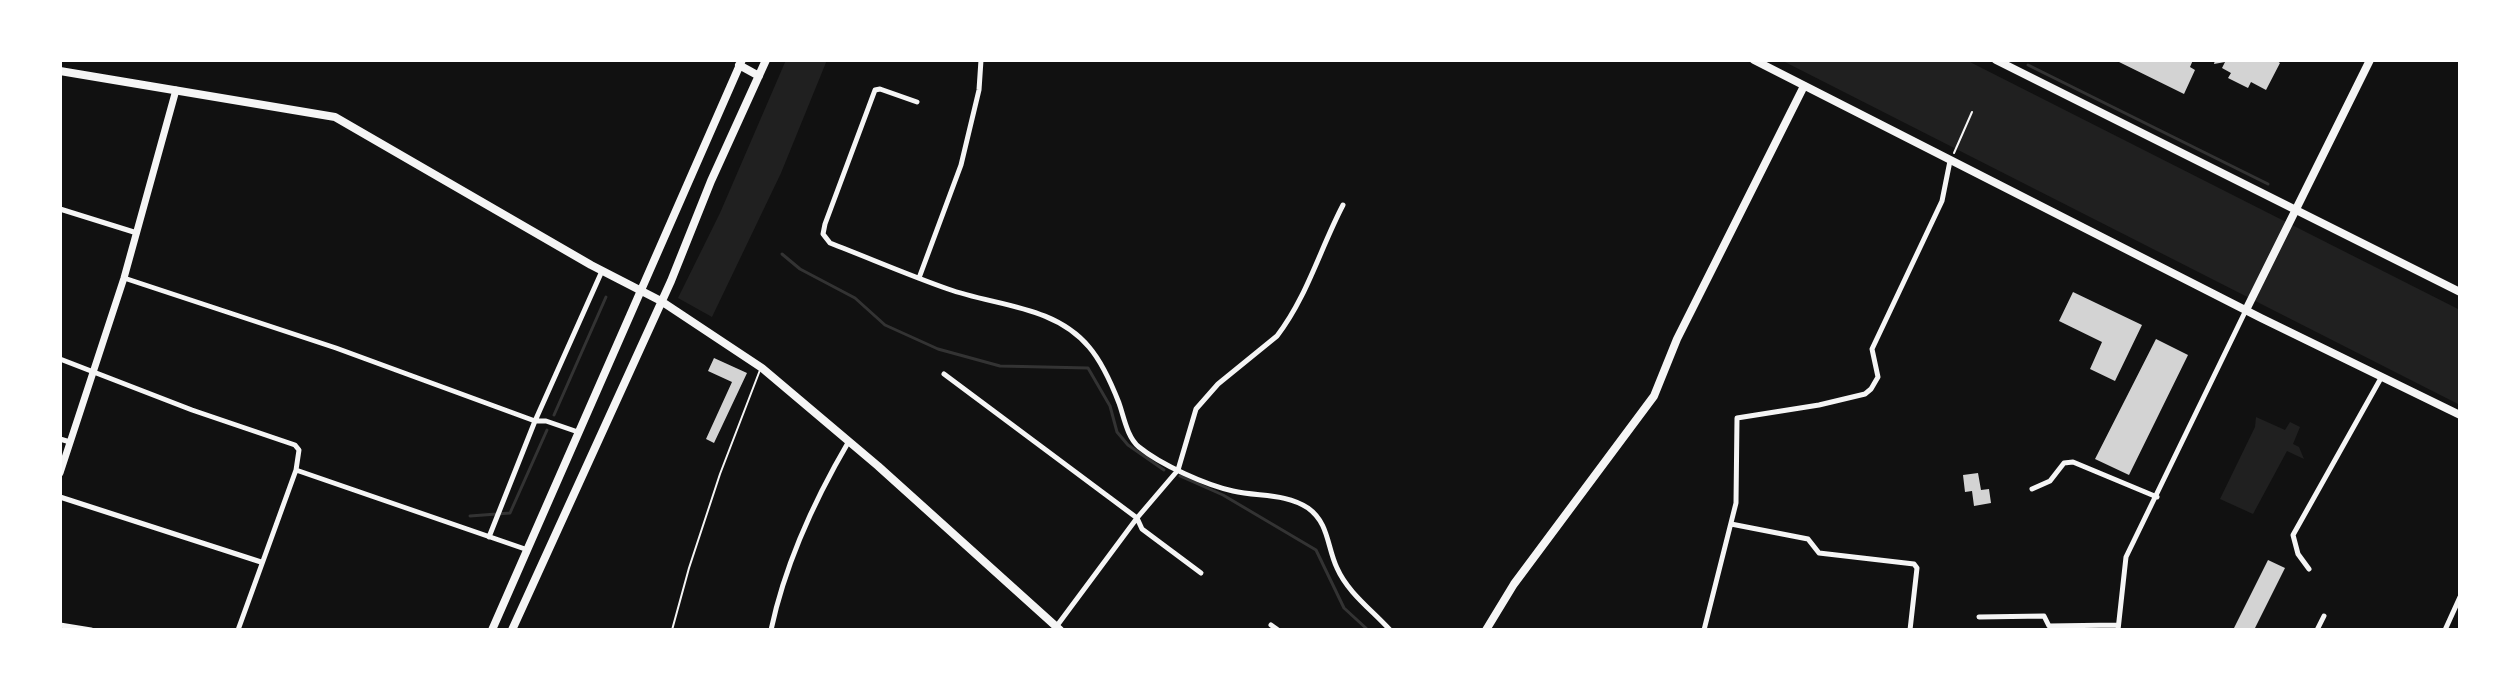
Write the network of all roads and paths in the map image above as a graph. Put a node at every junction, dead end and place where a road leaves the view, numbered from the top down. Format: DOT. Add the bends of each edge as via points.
graph roads {
  1 [pos="766,60"];
  2 [pos="981,60"];
  3 [pos="1754,60"];
  4 [pos="1996,60"];
  5 [pos="2370,60"];
  6 [pos="740,63"];
  7 [pos="60,71"];
  8 [pos="759,76"];
  9 [pos="1804,86"];
  10 [pos="176,90"];
  11 [pos="917,102"];
  12 [pos="1972,112"];
  13 [pos="1952,158"];
  14 [pos="1343,205"];
  15 [pos="60,209"];
  16 [pos="2297,210"];
  17 [pos="137,233"];
  18 [pos="602,271"];
  19 [pos="124,278"];
  20 [pos="919,278"];
  21 [pos="643,291"];
  22 [pos="2460,292"];
  23 [pos="661,301"];
  24 [pos="2246,310"];
  25 [pos="60,359"];
  26 [pos="762,368"];
  27 [pos="94,373"];
  28 [pos="944,374"];
  29 [pos="2380,378"];
  30 [pos="2460,415"];
  31 [pos="535,421"];
  32 [pos="578,432"];
  33 [pos="60,439"];
  34 [pos="849,441"];
  35 [pos="70,442"];
  36 [pos="296,470"];
  37 [pos="1178,470"];
  38 [pos="60,473"];
  39 [pos="2032,489"];
  40 [pos="60,497"];
  41 [pos="2157,497"];
  42 [pos="1137,518"];
  43 [pos="1731,524"];
  44 [pos="489,537"];
  45 [pos="525,549"];
  46 [pos="261,562"];
  47 [pos="2309,569"];
  48 [pos="1201,573"];
  49 [pos="2460,597"];
  50 [pos="1979,616"];
  51 [pos="2324,616"];
  52 [pos="1271,624"];
  53 [pos="60,625"];
  54 [pos="1058,628"];
  55 [pos="2117,628"];
  56 [pos="91,630"];
  57 [pos="238,630"];
  58 [pos="492,630"];
  59 [pos="512,630"];
  60 [pos="672,630"];
  61 [pos="771,630"];
  62 [pos="1278,630"];
  63 [pos="1390,630"];
  64 [pos="1486,630"];
  65 [pos="1704,630"];
  66 [pos="1910,630"];
  67 [pos="2317,630"];
  68 [pos="2445,630"];
  1 -- 8 [label="main road"];
  2 -- 20 [label="street" via="979,90 961,165"];
  3 -- 9 [label="main road"];
  4 -- 16 [label="main road"];
  5 -- 16 [label="main road"];
  6 -- 8 [label="main road"];
  6 -- 21 [label="main road"];
  7 -- 10 [label="main road"];
  8 -- 23 [label="main road"];
  9 -- 13 [label="main road"];
  9 -- 64 [label="main road" via="1677,339 1654,396 1514,584"];
  10 -- 17 [label="street"];
  10 -- 18 [label="main road" via="335,117"];
  11 -- 20 [label="street" via="875,90 823,234 830,243"];
  12 -- 13 [label="path"];
  13 -- 24 [label="main road"];
  13 -- 43 [label="street" via="1942,201 1872,349 1878,377 1872,389 1819,405 1737,418 1736,503"];
  14 -- 37 [label="street" via="1301,301 1284,327 1218,384 1196,409"];
  15 -- 17 [label="street"];
  16 -- 22 [label="main road"];
  16 -- 24 [label="main road"];
  17 -- 19 [label="street"];
  18 -- 21 [label="main road"];
  18 -- 31 [label="street"];
  19 -- 27 [label="street"];
  19 -- 31 [label="street" via="336,348"];
  20 -- 37 [label="street" via="950,290 1017,306 1075,334 1095,356 1118,400 1131,439"];
  21 -- 23 [label="main road"];
  21 -- 32 [label="main road"];
  23 -- 26 [label="main road"];
  23 -- 59 [label="main road"];
  24 -- 29 [label="main road"];
  24 -- 41 [label="street"];
  25 -- 27 [label="street"];
  26 -- 34 [label="main road"];
  26 -- 60 [label="lane" via="720,474"];
  27 -- 35 [label="street"];
  27 -- 36 [label="street" via="296,445 300,450"];
  28 -- 42 [label="street"];
  29 -- 30 [label="main road"];
  29 -- 47 [label="street" via="2293,535 2298,554"];
  31 -- 32 [label="street"];
  31 -- 44 [label="street"];
  32 -- 45 [label="main road"];
  33 -- 35 [label="street"];
  34 -- 54 [label="main road"];
  34 -- 61 [label="street" via="822,488 778,596"];
  35 -- 38 [label="street"];
  36 -- 44 [label="street"];
  36 -- 46 [label="street"];
  37 -- 42 [label="street"];
  37 -- 63 [label="street" via="1234,491 1279,496 1309,509 1327,533 1341,576"];
  39 -- 41 [label="street" via="2050,481 2064,463 2073,462"];
  40 -- 46 [label="street"];
  41 -- 55 [label="street" via="2126,557"];
  42 -- 48 [label="street" via="1142,529"];
  42 -- 54 [label="street"];
  43 -- 65 [label="street"];
  43 -- 66 [label="street" via="1808,539 1819,553 1914,564 1917,567"];
  44 -- 45 [label="street"];
  45 -- 58 [label="main road"];
  46 -- 57 [label="street"];
  49 -- 68 [label="street"];
  50 -- 55 [label="street" via="2044,616 2049,626"];
  51 -- 67 [label="street"];
  52 -- 62 [label="street"];
  53 -- 56 [label="street"];
}
